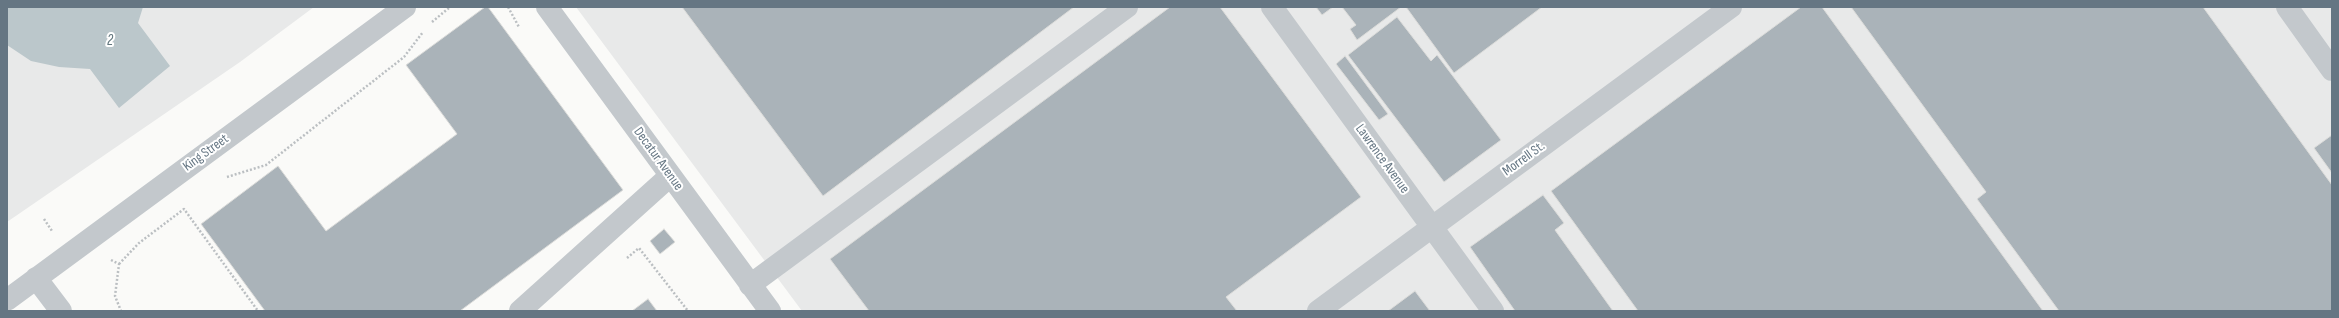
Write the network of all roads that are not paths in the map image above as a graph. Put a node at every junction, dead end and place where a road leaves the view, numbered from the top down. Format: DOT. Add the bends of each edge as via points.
graph roads {
  1 [pos="405,7"];
  2 [pos="547,7"];
  3 [pos="1127,7"];
  4 [pos="1272,7"];
  5 [pos="1731,7"];
  6 [pos="2287,7"];
  7 [pos="2332,70"];
  8 [pos="670,176"];
  9 [pos="1432,227"];
  10 [pos="36,278"];
  11 [pos="750,285"];
  12 [pos="7,300"];
  13 [pos="61,311"];
  14 [pos="520,311"];
  15 [pos="770,311"];
  16 [pos="1318,311"];
  17 [pos="1493,311"];
  1 -- 10 [label="street, King Street"];
  2 -- 8 [label="street, Decatur Avenue"];
  3 -- 11 [label="street"];
  4 -- 9 [label="street, Lawrence Avenue"];
  5 -- 9 [label="street, Morrell St."];
  6 -- 7 [label="street"];
  8 -- 11 [label="street, Decatur Avenue"];
  8 -- 14 [label="street"];
  9 -- 16 [label="street, Morrell St."];
  9 -- 17 [label="street, Lawrence Avenue"];
  10 -- 12 [label="street, King Street"];
  10 -- 13 [label="street"];
  11 -- 15 [label="street, Decatur Avenue"];
}
